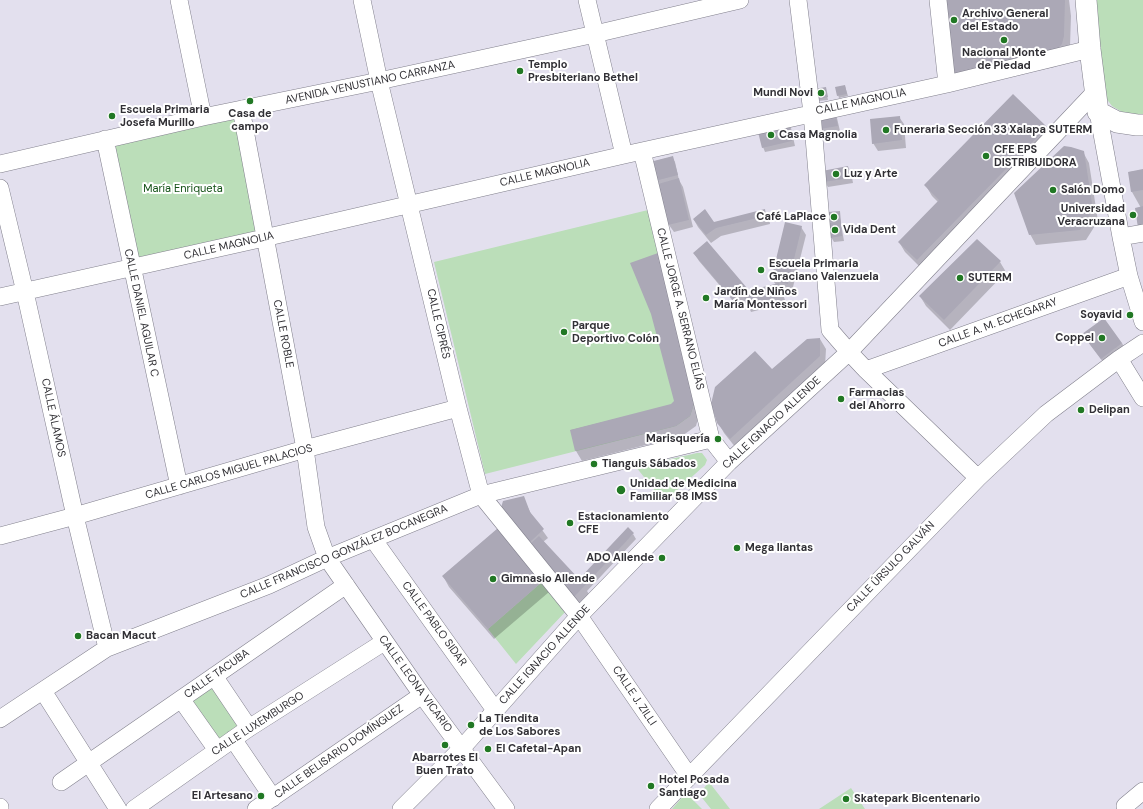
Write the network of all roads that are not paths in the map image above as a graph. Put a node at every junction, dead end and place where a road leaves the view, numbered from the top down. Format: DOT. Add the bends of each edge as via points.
graph roads {
  1 [pos="179,0"];
  2 [pos="362,0"];
  3 [pos="586,0"];
  4 [pos="740,0"];
  5 [pos="798,0"];
  6 [pos="938,0"];
  7 [pos="1086,0"];
  8 [pos="595,34"];
  9 [pos="1090,49"];
  10 [pos="379,81"];
  11 [pos="947,84"];
  12 [pos="1097,102"];
  13 [pos="241,110"];
  14 [pos="812,113"];
  15 [pos="203,117"];
  16 [pos="1143,125"];
  17 [pos="105,139"];
  18 [pos="642,151"];
  19 [pos="624,155"];
  20 [pos="0,164"];
  21 [pos="0,188"];
  22 [pos="410,205"];
  23 [pos="1143,233"];
  24 [pos="1121,237"];
  25 [pos="264,238"];
  26 [pos="132,268"];
  27 [pos="1129,276"];
  28 [pos="25,292"];
  29 [pos="0,297"];
  30 [pos="1143,322"];
  31 [pos="1143,344"];
  32 [pos="848,352"];
  33 [pos="1119,359"];
  34 [pos="866,370"];
  35 [pos="1143,398"];
  36 [pos="458,408"];
  37 [pos="711,438"];
  38 [pos="305,449"];
  39 [pos="729,462"];
  40 [pos="978,478"];
  41 [pos="178,486"];
  42 [pos="481,495"];
  43 [pos="75,516"];
  44 [pos="0,536"];
  45 [pos="373,539"];
  46 [pos="327,558"];
  47 [pos="346,584"];
  48 [pos="579,616"];
  49 [pos="384,642"];
  50 [pos="107,648"];
  51 [pos="214,676"];
  52 [pos="43,691"];
  53 [pos="422,695"];
  54 [pos="181,699"];
  55 [pos="495,710"];
  56 [pos="0,719"];
  57 [pos="249,728"];
  58 [pos="234,739"];
  59 [pos="462,748"];
  60 [pos="217,750"];
  61 [pos="89,763"];
  62 [pos="689,776"];
  63 [pos="61,782"];
  64 [pos="1143,791"];
  65 [pos="273,798"];
  66 [pos="1125,806"];
  67 [pos="118,809"];
  68 [pos="134,809"];
  69 [pos="256,809"];
  70 [pos="401,809"];
  71 [pos="506,809"];
  72 [pos="658,809"];
  1 -- 15 [label="street"];
  2 -- 10 [label="street, CALLE CIPRÉS"];
  3 -- 8 [label="street"];
  4 -- 8 [label="street, AVENIDA VENUSTIANO CARRANZA"];
  5 -- 14 [label="street"];
  6 -- 11 [label="street"];
  7 -- 9 [label="main road"];
  8 -- 10 [label="street, AVENIDA VENUSTIANO CARRANZA"];
  8 -- 19 [label="street"];
  9 -- 11 [label="street, CALLE MAGNOLIA"];
  9 -- 12 [label="main road"];
  10 -- 13 [label="street, AVENIDA VENUSTIANO CARRANZA"];
  10 -- 22 [label="street, CALLE CIPRÉS"];
  11 -- 14 [label="street, CALLE MAGNOLIA"];
  12 -- 16 [label="main road" via="1117,122"];
  12 -- 24 [label="street"];
  12 -- 32 [label="street, CALLE IGNACIO ALLENDE"];
  13 -- 15 [label="street, AVENIDA VENUSTIANO CARRANZA"];
  13 -- 25 [label="street, CALLE ROBLE"];
  14 -- 18 [label="street, CALLE MAGNOLIA"];
  14 -- 32 [label="street" via="830,330"];
  15 -- 17 [label="street, AVENIDA VENUSTIANO CARRANZA"];
  17 -- 20 [label="street, AVENIDA VENUSTIANO CARRANZA"];
  17 -- 26 [label="street, CALLE DANIEL AGUILAR C"];
  18 -- 19 [label="street, CALLE MAGNOLIA"];
  18 -- 37 [label="street, CALLE JORGE A. SERRANO ELÍAS"];
  19 -- 22 [label="street, CALLE MAGNOLIA"];
  21 -- 28 [label="street, CALLE ÁLAMOS"];
  22 -- 25 [label="street, CALLE MAGNOLIA"];
  22 -- 36 [label="street, CALLE CIPRÉS"];
  23 -- 24 [label="street"];
  24 -- 27 [label="street"];
  25 -- 26 [label="street, CALLE MAGNOLIA"];
  25 -- 38 [label="street, CALLE ROBLE"];
  26 -- 28 [label="street, CALLE MAGNOLIA"];
  26 -- 41 [label="street, CALLE DANIEL AGUILAR C"];
  27 -- 30 [label="street"];
  27 -- 34 [label="street, CALLE A. M. ECHEGARAY"];
  28 -- 29 [label="street, CALLE MAGNOLIA"];
  28 -- 43 [label="street, CALLE ÁLAMOS"];
  31 -- 33 [label="street, CALLE ÚRSULO GALVÁN"];
  32 -- 34 [label="street"];
  32 -- 39 [label="street, CALLE IGNACIO ALLENDE"];
  33 -- 35 [label="street"];
  33 -- 40 [label="street, CALLE ÚRSULO GALVÁN" via="1046,414"];
  34 -- 40 [label="street"];
  36 -- 38 [label="street, CALLE CARLOS MIGUEL PALACIOS"];
  36 -- 42 [label="street, CALLE CIPRÉS"];
  37 -- 39 [label="street, CALLE JORGE A. SERRANO ELÍAS"];
  37 -- 42 [label="street, CALLE FRANCISCO GONZÁLEZ BOCANEGRA"];
  38 -- 41 [label="street, CALLE CARLOS MIGUEL PALACIOS"];
  38 -- 46 [label="street, CALLE ROBLE" via="316,527"];
  39 -- 48 [label="street, CALLE IGNACIO ALLENDE"];
  40 -- 62 [label="street, CALLE ÚRSULO GALVÁN"];
  41 -- 43 [label="street, CALLE CARLOS MIGUEL PALACIOS"];
  42 -- 45 [label="street, CALLE FRANCISCO GONZÁLEZ BOCANEGRA"];
  42 -- 48 [label="street, CALLE CIPRÉS"];
  43 -- 44 [label="street, CALLE CARLOS MIGUEL PALACIOS"];
  43 -- 50 [label="street, CALLE ÁLAMOS"];
  45 -- 46 [label="street, CALLE FRANCISCO GONZÁLEZ BOCANEGRA"];
  45 -- 55 [label="street, CALLE PABLO SIDAR"];
  46 -- 47 [label="street, CALLE LEONA VICARIO"];
  46 -- 50 [label="street, CALLE FRANCISCO GONZÁLEZ BOCANEGRA" via="269,585"];
  47 -- 49 [label="street, CALLE LEONA VICARIO"];
  47 -- 51 [label="street, CALLE TACUBA"];
  48 -- 55 [label="street, CALLE IGNACIO ALLENDE"];
  48 -- 62 [label="street, CALLE J. ZILLI"];
  49 -- 53 [label="street, CALLE LEONA VICARIO"];
  49 -- 57 [label="street, CALLE LUXEMBURGO"];
  50 -- 52 [label="street, CALLE FRANCISCO GONZÁLEZ BOCANEGRA"];
  51 -- 54 [label="street, CALLE TACUBA"];
  51 -- 57 [label="street"];
  52 -- 56 [label="street, CALLE FRANCISCO GONZÁLEZ BOCANEGRA"];
  52 -- 61 [label="street"];
  53 -- 59 [label="street, CALLE LEONA VICARIO"];
  53 -- 65 [label="street, CALLE BELISARIO DOMÍNGUEZ"];
  54 -- 60 [label="street"];
  54 -- 61 [label="street, CALLE TACUBA"];
  55 -- 59 [label="street, CALLE IGNACIO ALLENDE"];
  57 -- 58 [label="street, CALLE LUXEMBURGO"];
  58 -- 60 [label="street, CALLE LUXEMBURGO"];
  58 -- 65 [label="street"];
  59 -- 70 [label="street, CALLE IGNACIO ALLENDE"];
  59 -- 71 [label="street, CALLE LEONA VICARIO"];
  60 -- 68 [label="street, CALLE LUXEMBURGO"];
  61 -- 63 [label="street, CALLE TACUBA"];
  61 -- 67 [label="street"];
  62 -- 72 [label="street, CALLE ÚRSULO GALVÁN"];
  64 -- 66 [label="street"];
  65 -- 69 [label="street, CALLE BELISARIO DOMÍNGUEZ"];
}
